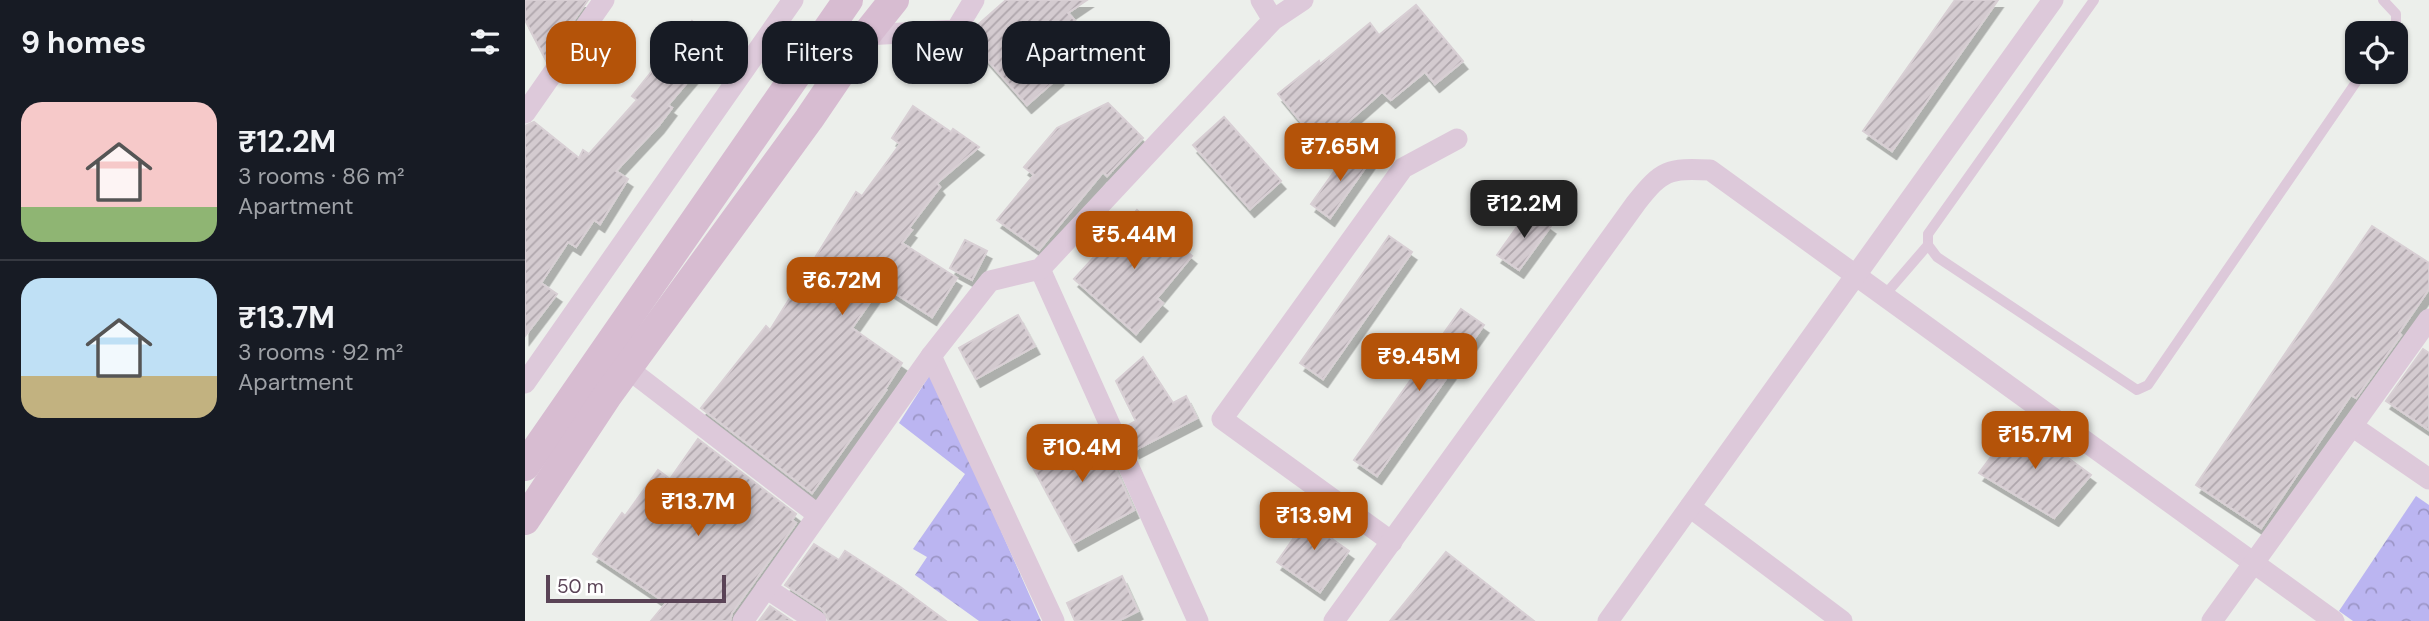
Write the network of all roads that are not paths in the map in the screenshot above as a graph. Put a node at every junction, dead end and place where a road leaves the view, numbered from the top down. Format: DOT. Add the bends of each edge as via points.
graph roads {
  1 [pos="604,0"];
  2 [pos="793,0"];
  3 [pos="848,0"];
  4 [pos="894,0"];
  5 [pos="974,0"];
  6 [pos="1261,0"];
  7 [pos="1303,0"];
  8 [pos="2053,0"];
  9 [pos="2094,0"];
  10 [pos="2383,0"];
  11 [pos="1273,20"];
  12 [pos="877,21"];
  13 [pos="2396,21"];
  14 [pos="878,34"];
  15 [pos="833,84"];
  16 [pos="2355,84"];
  17 [pos="525,113"];
  18 [pos="1457,139"];
  19 [pos="1928,245"];
  20 [pos="1040,269"];
  21 [pos="1855,275"];
  22 [pos="1884,296"];
  23 [pos="2429,319"];
  24 [pos="931,356"];
  25 [pos="627,368"];
  26 [pos="525,383"];
  27 [pos="2352,426"];
  28 [pos="525,466"];
  29 [pos="2429,480"];
  30 [pos="1689,507"];
  31 [pos="817,514"];
  32 [pos="525,520"];
  33 [pos="1392,541"];
  34 [pos="2253,564"];
  35 [pos="767,588"];
  36 [pos="743,621"];
  37 [pos="816,621"];
  38 [pos="1054,621"];
  39 [pos="1198,621"];
  40 [pos="1334,621"];
  41 [pos="1608,621"];
  42 [pos="1842,621"];
  43 [pos="2212,621"];
  44 [pos="2334,621"];
  1 -- 17 [label="street"];
  2 -- 26 [label="street"];
  3 -- 28 [label="main road"];
  4 -- 12 [label="main road"];
  5 -- 14 [label="street" via="956,30"];
  6 -- 11 [label="street"];
  7 -- 11 [label="street"];
  8 -- 21 [label="street"];
  9 -- 19 [label="lane" via="1928,234"];
  10 -- 13 [label="lane" via="2396,14"];
  11 -- 20 [label="street"];
  15 -- 25 [label="main road"];
  16 -- 19 [label="lane" via="2148,384 2137,390 1937,257"];
  18 -- 33 [label="street" via="1403,168 1221,419"];
  19 -- 22 [label="lane"];
  20 -- 24 [label="street" via="991,281"];
  20 -- 39 [label="street"];
  21 -- 22 [label="street"];
  21 -- 30 [label="street"];
  21 -- 33 [label="street" via="1710,170 1680,168 1655,179"];
  22 -- 34 [label="street"];
  23 -- 27 [label="street"];
  24 -- 31 [label="street"];
  24 -- 38 [label="street"];
  25 -- 31 [label="street"];
  25 -- 32 [label="main road"];
  27 -- 29 [label="street"];
  27 -- 34 [label="street"];
  30 -- 41 [label="street"];
  30 -- 42 [label="street"];
  31 -- 35 [label="street"];
  33 -- 40 [label="street"];
  34 -- 43 [label="street"];
  34 -- 44 [label="street"];
  35 -- 36 [label="street"];
  35 -- 37 [label="street"];
}
